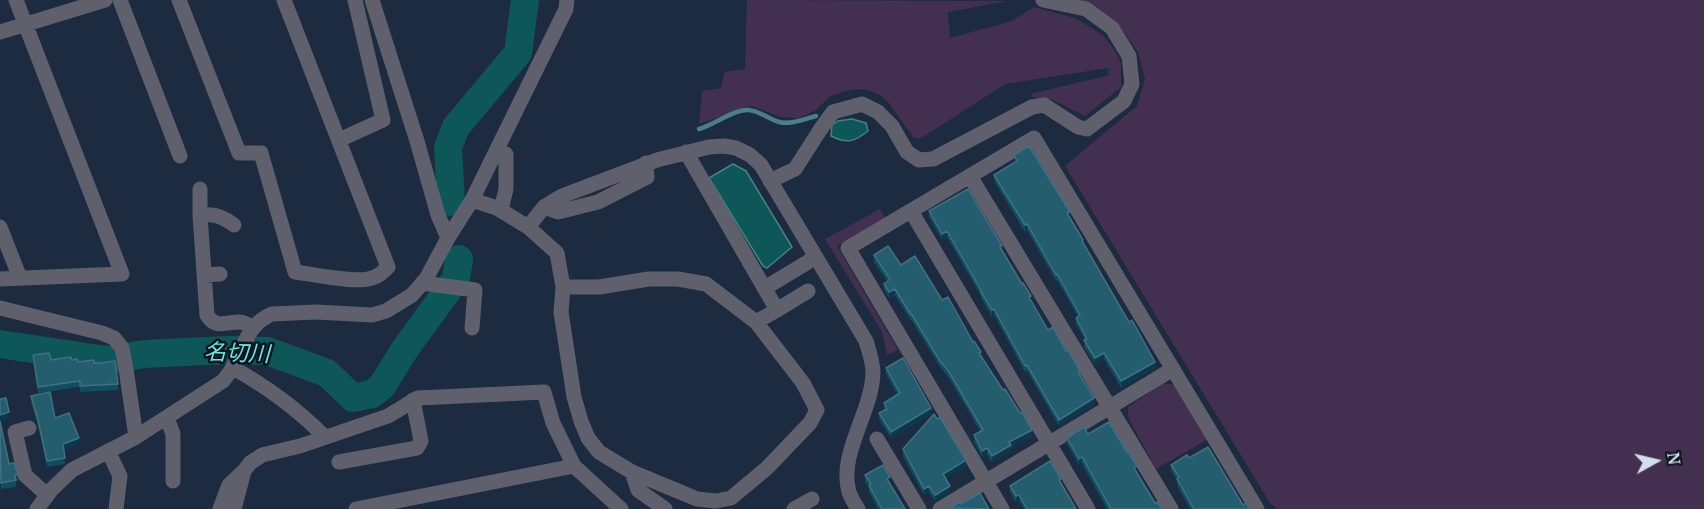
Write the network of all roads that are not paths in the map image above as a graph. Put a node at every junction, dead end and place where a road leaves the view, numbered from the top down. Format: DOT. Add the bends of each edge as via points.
graph roads {
  1 [pos="16,0"];
  2 [pos="105,0"];
  3 [pos="120,0"];
  4 [pos="179,0"];
  5 [pos="284,0"];
  6 [pos="355,0"];
  7 [pos="372,0"];
  8 [pos="567,0"];
  9 [pos="1043,0"];
  10 [pos="26,24"];
  11 [pos="0,32"];
  12 [pos="339,140"];
  13 [pos="686,152"];
  14 [pos="506,154"];
  15 [pos="180,156"];
  16 [pos="970,176"];
  17 [pos="770,181"];
  18 [pos="200,189"];
  19 [pos="472,200"];
  20 [pos="501,210"];
  21 [pos="911,211"];
  22 [pos="200,216"];
  23 [pos="234,225"];
  24 [pos="0,227"];
  25 [pos="528,227"];
  26 [pos="448,238"];
  27 [pos="816,257"];
  28 [pos="220,274"];
  29 [pos="204,275"];
  30 [pos="20,278"];
  31 [pos="0,279"];
  32 [pos="422,283"];
  33 [pos="563,287"];
  34 [pos="765,288"];
  35 [pos="808,291"];
  36 [pos="0,308"];
  37 [pos="777,310"];
  38 [pos="756,322"];
  39 [pos="253,328"];
  40 [pos="472,328"];
  41 [pos="233,368"];
  42 [pos="1173,369"];
  43 [pos="413,400"];
  44 [pos="1108,407"];
  45 [pos="167,418"];
  46 [pos="29,428"];
  47 [pos="325,436"];
  48 [pos="136,437"];
  49 [pos="877,439"];
  50 [pos="1048,444"];
  51 [pos="108,452"];
  52 [pos="339,462"];
  53 [pos="574,466"];
  54 [pos="244,471"];
  55 [pos="632,472"];
  56 [pos="173,481"];
  57 [pos="985,482"];
  58 [pos="47,495"];
  59 [pos="812,499"];
  60 [pos="37,509"];
  61 [pos="116,509"];
  62 [pos="220,509"];
  63 [pos="234,509"];
  64 [pos="356,509"];
  65 [pos="621,509"];
  66 [pos="665,509"];
  67 [pos="794,509"];
  68 [pos="858,509"];
  69 [pos="919,509"];
  70 [pos="940,509"];
  71 [pos="1002,509"];
  72 [pos="1088,509"];
  73 [pos="1171,509"];
  74 [pos="1257,509"];
  1 -- 10 [label="street"];
  2 -- 10 [label="street"];
  3 -- 15 [label="street"];
  4 -- 12 [label="street" via="239,153 261,153 295,272 371,279 388,267"];
  5 -- 12 [label="street"];
  6 -- 12 [label="street" via="383,120"];
  7 -- 26 [label="street"];
  8 -- 19 [label="street"];
  9 -- 17 [label="street" via="1086,9 1112,28 1129,56 1132,84 1124,101 1087,129 1044,105 1032,106 933,159 919,160 907,152 892,126 878,112 862,104 833,112 795,169"];
  10 -- 11 [label="street"];
  10 -- 30 [label="street" via="122,274"];
  13 -- 17 [label="street" via="708,147 736,148 761,165"];
  13 -- 25 [label="street" via="646,163 562,196 544,207"];
  13 -- 34 [label="street"];
  14 -- 20 [label="street" via="506,189"];
  16 -- 21 [label="street"];
  16 -- 42 [label="street" via="1034,138"];
  16 -- 44 [label="street"];
  17 -- 27 [label="street"];
  18 -- 22 [label="street"];
  19 -- 20 [label="street"];
  19 -- 26 [label="street"];
  20 -- 25 [label="street"];
  21 -- 50 [label="street"];
  21 -- 57 [label="street" via="848,248"];
  22 -- 23 [label="street" via="220,216"];
  22 -- 29 [label="street"];
  24 -- 30 [label="street"];
  25 -- 33 [label="street" via="557,252"];
  26 -- 32 [label="street"];
  27 -- 34 [label="street"];
  27 -- 68 [label="street" via="866,341 871,359 871,388 848,463 850,495"];
  28 -- 29 [label="street"];
  29 -- 39 [label="street" via="208,319 216,324 242,322"];
  30 -- 31 [label="street"];
  32 -- 39 [label="street" via="412,295 372,315 272,314"];
  32 -- 40 [label="street" via="475,290"];
  33 -- 38 [label="street" via="599,287 650,279 706,284"];
  33 -- 55 [label="street" via="561,312 581,421 599,452"];
  34 -- 37 [label="street"];
  35 -- 37 [label="street"];
  36 -- 48 [label="street" via="114,338 122,348"];
  37 -- 38 [label="street"];
  38 -- 55 [label="street" via="803,383 817,410 810,423 767,468 730,498 698,499"];
  39 -- 41 [label="street"];
  41 -- 45 [label="street" via="223,381"];
  41 -- 47 [label="street" via="303,416"];
  42 -- 44 [label="street"];
  42 -- 74 [label="street"];
  43 -- 47 [label="street" via="388,416"];
  43 -- 52 [label="street" via="421,441 417,448"];
  43 -- 53 [label="street" via="544,392 553,423"];
  44 -- 50 [label="street"];
  44 -- 73 [label="street"];
  45 -- 48 [label="street"];
  45 -- 56 [label="street" via="173,434"];
  46 -- 58 [label="street" via="15,432 25,475"];
  47 -- 54 [label="street" via="262,455"];
  48 -- 51 [label="street"];
  49 -- 69 [label="street"];
  50 -- 57 [label="street"];
  50 -- 72 [label="street"];
  51 -- 58 [label="street" via="72,470"];
  51 -- 61 [label="street" via="120,476"];
  53 -- 64 [label="street"];
  53 -- 65 [label="street"];
  54 -- 62 [label="street" via="229,484"];
  54 -- 63 [label="street"];
  55 -- 66 [label="street" via="638,490"];
  57 -- 70 [label="street"];
  57 -- 71 [label="street"];
  58 -- 60 [label="street"];
  59 -- 67 [label="street"];
}
